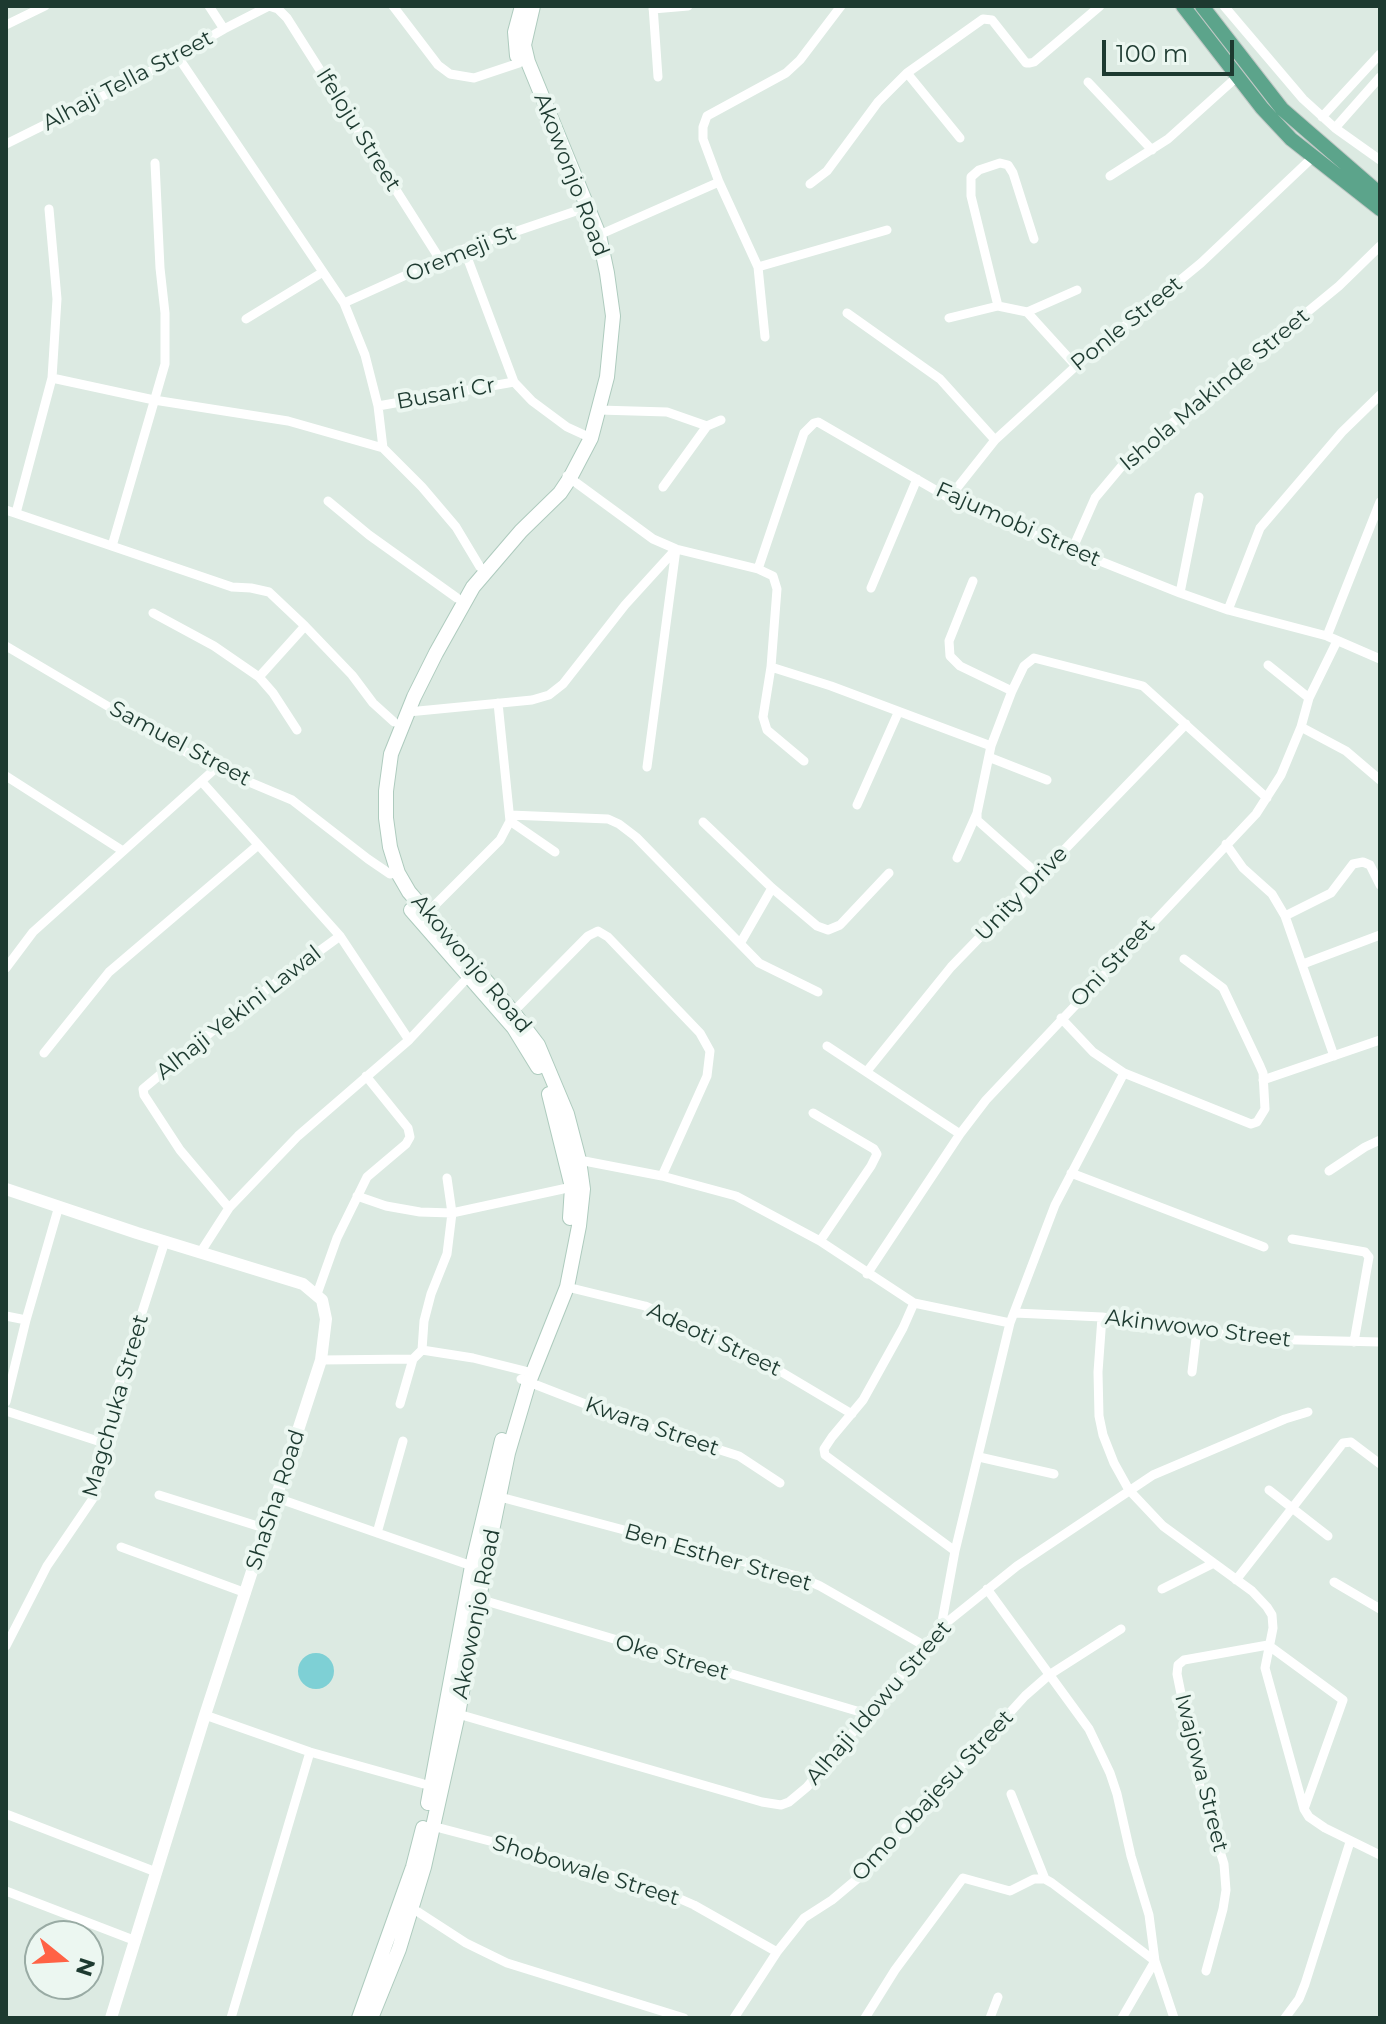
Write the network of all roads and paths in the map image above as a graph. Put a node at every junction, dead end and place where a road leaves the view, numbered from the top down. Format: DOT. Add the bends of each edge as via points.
graph roads {
  1 [pos="45,6"];
  2 [pos="209,6"];
  3 [pos="269,6"];
  4 [pos="393,6"];
  5 [pos="522,6"];
  6 [pos="533,6"];
  7 [pos="688,6"];
  8 [pos="841,6"];
  9 [pos="985,6"];
  10 [pos="1100,6"];
  11 [pos="1183,6"];
  12 [pos="1202,6"];
  13 [pos="1224,6"];
  14 [pos="653,7"];
  15 [pos="992,20"];
  16 [pos="6,25"];
  17 [pos="224,29"];
  18 [pos="1380,54"];
  19 [pos="178,57"];
  20 [pos="519,63"];
  21 [pos="907,73"];
  22 [pos="1238,76"];
  23 [pos="658,77"];
  24 [pos="1380,77"];
  25 [pos="1088,82"];
  26 [pos="1322,117"];
  27 [pos="1335,128"];
  28 [pos="960,138"];
  29 [pos="6,144"];
  30 [pos="1152,150"];
  31 [pos="1313,157"];
  32 [pos="1380,160"];
  33 [pos="155,163"];
  34 [pos="1110,176"];
  35 [pos="719,182"];
  36 [pos="810,184"];
  37 [pos="1380,194"];
  38 [pos="49,209"];
  39 [pos="1380,209"];
  40 [pos="579,210"];
  41 [pos="887,230"];
  42 [pos="599,235"];
  43 [pos="1034,239"];
  44 [pos="1380,246"];
  45 [pos="464,249"];
  46 [pos="441,261"];
  47 [pos="758,267"];
  48 [pos="323,272"];
  49 [pos="1077,290"];
  50 [pos="344,303"];
  51 [pos="998,306"];
  52 [pos="1027,312"];
  53 [pos="847,313"];
  54 [pos="949,318"];
  55 [pos="246,319"];
  56 [pos="765,337"];
  57 [pos="1076,366"];
  58 [pos="52,378"];
  59 [pos="514,382"];
  60 [pos="1380,395"];
  61 [pos="154,400"];
  62 [pos="378,406"];
  63 [pos="599,410"];
  64 [pos="721,420"];
  65 [pos="707,426"];
  66 [pos="587,437"];
  67 [pos="995,440"];
  68 [pos="383,448"];
  69 [pos="567,476"];
  70 [pos="917,479"];
  71 [pos="663,487"];
  72 [pos="1199,497"];
  73 [pos="949,498"];
  74 [pos="328,501"];
  75 [pos="1380,502"];
  76 [pos="11,512"];
  77 [pos="112,546"];
  78 [pos="676,549"];
  79 [pos="1072,550"];
  80 [pos="480,567"];
  81 [pos="758,569"];
  82 [pos="973,581"];
  83 [pos="871,588"];
  84 [pos="1180,593"];
  85 [pos="457,598"];
  86 [pos="1228,610"];
  87 [pos="153,613"];
  88 [pos="305,626"];
  89 [pos="1327,636"];
  90 [pos="1337,641"];
  91 [pos="6,646"];
  92 [pos="1380,659"];
  93 [pos="1268,665"];
  94 [pos="771,667"];
  95 [pos="259,677"];
  96 [pos="1012,691"];
  97 [pos="1309,698"];
  98 [pos="498,703"];
  99 [pos="408,712"];
  100 [pos="898,713"];
  101 [pos="394,722"];
  102 [pos="1186,724"];
  103 [pos="1301,727"];
  104 [pos="297,730"];
  105 [pos="991,746"];
  106 [pos="991,758"];
  107 [pos="804,761"];
  108 [pos="647,767"];
  109 [pos="216,768"];
  110 [pos="6,776"];
  111 [pos="1047,780"];
  112 [pos="1380,780"];
  113 [pos="202,782"];
  114 [pos="1267,798"];
  115 [pos="857,805"];
  116 [pos="977,813"];
  117 [pos="510,818"];
  118 [pos="703,822"];
  119 [pos="1226,844"];
  120 [pos="257,846"];
  121 [pos="123,851"];
  122 [pos="555,852"];
  123 [pos="957,858"];
  124 [pos="394,873"];
  125 [pos="889,873"];
  126 [pos="1040,876"];
  127 [pos="1380,885"];
  128 [pos="772,888"];
  129 [pos="426,914"];
  130 [pos="1285,916"];
  131 [pos="1380,935"];
  132 [pos="340,936"];
  133 [pos="741,942"];
  134 [pos="1184,959"];
  135 [pos="1303,964"];
  136 [pos="6,968"];
  137 [pos="472,973"];
  138 [pos="818,992"];
  139 [pos="513,1012"];
  140 [pos="1061,1018"];
  141 [pos="409,1040"];
  142 [pos="1380,1040"];
  143 [pos="827,1046"];
  144 [pos="44,1053"];
  145 [pos="1334,1056"];
  146 [pos="867,1071"];
  147 [pos="1124,1073"];
  148 [pos="366,1076"];
  149 [pos="1263,1080"];
  150 [pos="813,1113"];
  151 [pos="960,1134"];
  152 [pos="1380,1140"];
  153 [pos="579,1160"];
  154 [pos="1329,1171"];
  155 [pos="1071,1173"];
  156 [pos="662,1176"];
  157 [pos="447,1178"];
  158 [pos="572,1187"];
  159 [pos="6,1189"];
  160 [pos="357,1196"];
  161 [pos="59,1206"];
  162 [pos="229,1208"];
  163 [pos="452,1213"];
  164 [pos="1292,1239"];
  165 [pos="165,1241"];
  166 [pos="820,1241"];
  167 [pos="1264,1247"];
  168 [pos="200,1253"];
  169 [pos="867,1274"];
  170 [pos="567,1287"];
  171 [pos="317,1294"];
  172 [pos="914,1303"];
  173 [pos="1015,1313"];
  174 [pos="6,1316"];
  175 [pos="1102,1317"];
  176 [pos="26,1320"];
  177 [pos="1010,1323"];
  178 [pos="1197,1330"];
  179 [pos="1354,1342"];
  180 [pos="1380,1342"];
  181 [pos="422,1350"];
  182 [pos="413,1359"];
  183 [pos="321,1360"];
  184 [pos="1192,1372"];
  185 [pos="527,1376"];
  186 [pos="6,1402"];
  187 [pos="400,1404"];
  188 [pos="6,1411"];
  189 [pos="1308,1412"];
  190 [pos="852,1414"];
  191 [pos="403,1441"];
  192 [pos="107,1444"];
  193 [pos="979,1457"];
  194 [pos="1380,1464"];
  195 [pos="1054,1474"];
  196 [pos="780,1483"];
  197 [pos="1129,1490"];
  198 [pos="1269,1490"];
  199 [pos="159,1495"];
  200 [pos="500,1497"];
  201 [pos="277,1498"];
  202 [pos="1293,1508"];
  203 [pos="267,1529"];
  204 [pos="377,1533"];
  205 [pos="1328,1536"];
  206 [pos="121,1547"];
  207 [pos="955,1551"];
  208 [pos="1212,1564"];
  209 [pos="472,1566"];
  210 [pos="1236,1580"];
  211 [pos="1334,1582"];
  212 [pos="987,1589"];
  213 [pos="1162,1589"];
  214 [pos="246,1593"];
  215 [pos="473,1608"];
  216 [pos="1380,1609"];
  217 [pos="941,1627"];
  218 [pos="1121,1629"];
  219 [pos="1268,1645"];
  220 [pos="6,1646"];
  221 [pos="925,1646"];
  222 [pos="1049,1675"];
  223 [pos="458,1714"];
  224 [pos="867,1714"];
  225 [pos="205,1715"];
  226 [pos="310,1752"];
  227 [pos="431,1786"];
  228 [pos="1011,1794"];
  229 [pos="1304,1809"];
  230 [pos="6,1814"];
  231 [pos="432,1826"];
  232 [pos="1350,1842"];
  233 [pos="1379,1852"];
  234 [pos="156,1872"];
  235 [pos="1045,1879"];
  236 [pos="6,1891"];
  237 [pos="405,1915"];
  238 [pos="136,1941"];
  239 [pos="777,1952"];
  240 [pos="1155,1961"];
  241 [pos="1206,1971"];
  242 [pos="998,1997"];
  243 [pos="111,2018"];
  244 [pos="231,2018"];
  245 [pos="359,2018"];
  246 [pos="371,2018"];
  247 [pos="684,2018"];
  248 [pos="734,2018"];
  249 [pos="865,2018"];
  250 [pos="990,2018"];
  251 [pos="1122,2018"];
  252 [pos="1174,2018"];
  253 [pos="1285,2018"];
  1 -- 16 [label="street"];
  2 -- 17 [label="street, Alhaji Tella Street"];
  3 -- 17 [label="street, Ifeloju Street"];
  3 -- 46 [label="street, Ifeloju Street" via="287,18"];
  4 -- 20 [label="street" via="450,74 474,78"];
  5 -- 20 [label="main road, Akowonjo Road" via="515,32"];
  6 -- 42 [label="main road, Akowonjo Road" via="524,45 528,62"];
  7 -- 14 [label="street"];
  8 -- 35 [label="street" via="786,73 704,120 703,139"];
  9 -- 15 [label="street"];
  10 -- 15 [label="street" via="1030,63"];
  11 -- 22 [label="main road"];
  12 -- 37 [label="main road" via="1282,109"];
  13 -- 26 [label="street"];
  14 -- 23 [label="street"];
  15 -- 21 [label="street" via="983,19"];
  17 -- 19 [label="street, Alhaji Tella Street"];
  18 -- 26 [label="street"];
  19 -- 29 [label="street, Alhaji Tella Street"];
  19 -- 48 [label="street"];
  20 -- 40 [label="main road, Akowonjo Road"];
  21 -- 28 [label="street"];
  21 -- 36 [label="street" via="878,102 827,171"];
  22 -- 30 [label="street"];
  22 -- 31 [label="main road"];
  24 -- 27 [label="street"];
  25 -- 30 [label="street"];
  26 -- 27 [label="street"];
  27 -- 32 [label="street"];
  30 -- 34 [label="street"];
  31 -- 39 [label="main road"];
  31 -- 57 [label="street, Ponle Street" via="1201,263"];
  33 -- 61 [label="street" via="165,364"];
  35 -- 42 [label="street"];
  35 -- 47 [label="street"];
  38 -- 58 [label="street" via="57,299"];
  40 -- 45 [label="street, Oremeji St"];
  40 -- 66 [label="main road, Akowonjo Road" via="599,272 604,342"];
  41 -- 47 [label="street"];
  42 -- 63 [label="main road, Akowonjo Road" via="613,316"];
  43 -- 51 [label="street" via="1008,165 1000,163 971,177"];
  44 -- 79 [label="street, Ishola Makinde Street" via="1339,286 1126,461 1095,498"];
  45 -- 46 [label="street, Oremeji St"];
  45 -- 59 [label="street"];
  46 -- 50 [label="street, Oremeji St"];
  47 -- 56 [label="street"];
  48 -- 50 [label="street"];
  48 -- 55 [label="street"];
  49 -- 52 [label="street"];
  50 -- 62 [label="street"];
  51 -- 52 [label="street"];
  51 -- 54 [label="street"];
  52 -- 57 [label="street"];
  53 -- 67 [label="street" via="940,379"];
  57 -- 67 [label="street, Ponle Street"];
  58 -- 61 [label="street"];
  58 -- 76 [label="street"];
  59 -- 62 [label="street, Busari Cr"];
  59 -- 66 [label="street, Busari Cr" via="532,401"];
  60 -- 86 [label="street" via="1260,528"];
  61 -- 68 [label="street" via="288,421"];
  61 -- 77 [label="street"];
  62 -- 68 [label="street"];
  63 -- 65 [label="street" via="667,412"];
  63 -- 66 [label="main road, Akowonjo Road"];
  64 -- 65 [label="street"];
  65 -- 71 [label="street"];
  66 -- 69 [label="main road, Akowonjo Road"];
  67 -- 73 [label="street, Ponle Street"];
  68 -- 80 [label="street" via="456,527"];
  69 -- 78 [label="street" via="653,539"];
  69 -- 80 [label="main road, Akowonjo Road"];
  69 -- 99 [label="main road, Akowonjo Road" via="560,493 473,587"];
  70 -- 73 [label="street, Fajumobi Street"];
  70 -- 81 [label="street, Fajumobi Street" via="828,426 814,423 804,433"];
  70 -- 83 [label="street"];
  72 -- 84 [label="street"];
  73 -- 79 [label="street, Fajumobi Street"];
  74 -- 85 [label="street"];
  75 -- 89 [label="street"];
  76 -- 77 [label="street"];
  77 -- 88 [label="street" via="232,587 269,592"];
  78 -- 81 [label="street"];
  78 -- 98 [label="street" via="563,684 532,700"];
  78 -- 108 [label="street"];
  79 -- 84 [label="street, Fajumobi Street"];
  80 -- 85 [label="main road, Akowonjo Road"];
  81 -- 94 [label="street" via="773,576 777,589"];
  82 -- 96 [label="street" via="949,641 950,656"];
  84 -- 86 [label="street, Fajumobi Street"];
  85 -- 101 [label="main road, Akowonjo Road"];
  86 -- 89 [label="street, Fajumobi Street"];
  87 -- 95 [label="street"];
  88 -- 95 [label="street"];
  88 -- 101 [label="street"];
  89 -- 90 [label="street, Fajumobi Street"];
  90 -- 92 [label="street, Fajumobi Street"];
  90 -- 97 [label="street, Oni Street"];
  91 -- 109 [label="street, Samuel Street"];
  93 -- 97 [label="street"];
  94 -- 100 [label="street"];
  94 -- 107 [label="street" via="763,717 767,730"];
  95 -- 104 [label="street"];
  96 -- 102 [label="street" via="1034,658 1143,686"];
  96 -- 105 [label="street"];
  97 -- 103 [label="street, Oni Street"];
  98 -- 99 [label="street"];
  98 -- 117 [label="street"];
  99 -- 124 [label="main road, Akowonjo Road" via="391,754 386,791"];
  100 -- 105 [label="street"];
  100 -- 115 [label="street"];
  101 -- 124 [label="main road, Akowonjo Road" via="379,789 382,846"];
  102 -- 114 [label="street"];
  102 -- 126 [label="street, Unity Drive"];
  103 -- 112 [label="street" via="1346,751"];
  103 -- 114 [label="street, Oni Street"];
  105 -- 106 [label="street"];
  106 -- 111 [label="street"];
  106 -- 116 [label="street"];
  109 -- 113 [label="street"];
  109 -- 124 [label="street, Samuel Street" via="292,800"];
  110 -- 121 [label="street"];
  113 -- 120 [label="street"];
  113 -- 121 [label="street"];
  114 -- 119 [label="street, Oni Street"];
  116 -- 123 [label="street"];
  116 -- 126 [label="street" via="977,820"];
  117 -- 122 [label="street"];
  117 -- 129 [label="street" via="500,840"];
  117 -- 133 [label="street" via="608,819 619,824"];
  118 -- 128 [label="street"];
  119 -- 130 [label="street"];
  119 -- 140 [label="street, Oni Street"];
  120 -- 132 [label="street"];
  120 -- 144 [label="street" via="109,972"];
  121 -- 136 [label="street" via="33,932"];
  124 -- 129 [label="main road, Akowonjo Road"];
  124 -- 137 [label="main road, Akowonjo Road" via="417,919"];
  125 -- 128 [label="street" via="840,925 828,930"];
  126 -- 146 [label="street, Unity Drive" via="951,967"];
  127 -- 130 [label="street" via="1370,865 1353,864 1331,893"];
  128 -- 133 [label="street"];
  129 -- 137 [label="main road, Akowonjo Road"];
  130 -- 135 [label="street"];
  131 -- 135 [label="street"];
  132 -- 141 [label="street"];
  132 -- 162 [label="street, Alhaji Yekini Lawal" via="229,1017 143,1089 180,1150"];
  133 -- 138 [label="street" via="759,963"];
  134 -- 149 [label="street" via="1223,988"];
  135 -- 145 [label="street"];
  137 -- 139 [label="main road, Akowonjo Road"];
  137 -- 141 [label="street"];
  137 -- 158 [label="main road, Akowonjo Road" via="543,1075"];
  139 -- 153 [label="main road, Akowonjo Road" via="538,1045 554,1080"];
  139 -- 156 [label="street" via="598,931 700,1033 710,1051 707,1076"];
  140 -- 147 [label="street" via="1093,1052"];
  140 -- 151 [label="street, Oni Street"];
  141 -- 148 [label="street"];
  142 -- 145 [label="street"];
  143 -- 146 [label="street"];
  145 -- 149 [label="street"];
  146 -- 151 [label="street"];
  147 -- 149 [label="street" via="1251,1124 1265,1109"];
  147 -- 155 [label="street"];
  148 -- 160 [label="street" via="410,1137 367,1177"];
  148 -- 162 [label="street"];
  150 -- 166 [label="street" via="877,1154"];
  151 -- 169 [label="street, Oni Street"];
  152 -- 154 [label="street"];
  153 -- 156 [label="street"];
  153 -- 170 [label="main road, Akowonjo Road" via="583,1189"];
  155 -- 167 [label="street"];
  155 -- 173 [label="street"];
  156 -- 166 [label="street" via="736,1196"];
  157 -- 163 [label="street"];
  158 -- 163 [label="street"];
  158 -- 185 [label="main road, Akowonjo Road" via="558,1286"];
  159 -- 161 [label="street"];
  160 -- 163 [label="street" via="386,1206"];
  160 -- 171 [label="street"];
  161 -- 165 [label="street"];
  161 -- 176 [label="street"];
  162 -- 168 [label="street"];
  163 -- 181 [label="street" via="447,1254 424,1321"];
  164 -- 179 [label="street" via="1369,1257"];
  165 -- 168 [label="street"];
  165 -- 192 [label="street, Magchuka Street" via="110,1412"];
  166 -- 169 [label="street"];
  168 -- 171 [label="street" via="303,1284"];
  169 -- 172 [label="street"];
  170 -- 185 [label="main road, Akowonjo Road"];
  170 -- 190 [label="street, Adeoti Street" via="645,1306 773,1367"];
  171 -- 183 [label="street, ShaSha Road" via="326,1319"];
  172 -- 177 [label="street"];
  172 -- 190 [label="street"];
  173 -- 175 [label="street, Akinwowo Street"];
  173 -- 177 [label="street"];
  174 -- 176 [label="street"];
  175 -- 178 [label="street, Akinwowo Street"];
  175 -- 197 [label="street" via="1099,1416 1108,1450"];
  176 -- 186 [label="street"];
  177 -- 193 [label="street"];
  178 -- 179 [label="street, Akinwowo Street" via="1257,1339"];
  178 -- 184 [label="street"];
  179 -- 180 [label="street, Akinwowo Street"];
  181 -- 182 [label="street"];
  181 -- 185 [label="street, Kwara Street"];
  182 -- 183 [label="street"];
  182 -- 187 [label="street"];
  183 -- 201 [label="street, ShaSha Road"];
  185 -- 196 [label="street, Kwara Street" via="629,1421 739,1456"];
  185 -- 200 [label="main road, Akowonjo Road"];
  185 -- 209 [label="main road, Akowonjo Road" via="495,1466"];
  188 -- 192 [label="street"];
  189 -- 197 [label="street, Alhaji Idowu Street" via="1153,1475"];
  190 -- 207 [label="street" via="824,1449 825,1455"];
  191 -- 204 [label="street"];
  192 -- 220 [label="street, Magchuka Street" via="94,1497 47,1566"];
  193 -- 195 [label="street"];
  193 -- 207 [label="street"];
  194 -- 202 [label="street" via="1351,1442 1343,1443"];
  197 -- 208 [label="street" via="1174,1537"];
  197 -- 212 [label="street, Alhaji Idowu Street"];
  198 -- 202 [label="street"];
  199 -- 203 [label="street"];
  200 -- 215 [label="main road, Akowonjo Road"];
  200 -- 221 [label="street, Ben Esther Street" via="797,1576"];
  201 -- 203 [label="street, ShaSha Road"];
  201 -- 204 [label="street"];
  202 -- 205 [label="street"];
  202 -- 210 [label="street"];
  203 -- 214 [label="street, ShaSha Road"];
  204 -- 209 [label="street"];
  206 -- 214 [label="street"];
  207 -- 217 [label="street"];
  208 -- 210 [label="street"];
  208 -- 213 [label="street"];
  209 -- 215 [label="main road, Akowonjo Road"];
  210 -- 219 [label="street" via="1272,1615"];
  211 -- 216 [label="street"];
  212 -- 217 [label="street, Alhaji Idowu Street"];
  212 -- 222 [label="street"];
  214 -- 225 [label="street, ShaSha Road"];
  215 -- 223 [label="main road, Akowonjo Road"];
  215 -- 224 [label="street, Oke Street"];
  215 -- 227 [label="main road, Akowonjo Road"];
  217 -- 221 [label="street, Alhaji Idowu Street"];
  218 -- 222 [label="street, Omo Obajesu Street"];
  219 -- 229 [label="street" via="1265,1668"];
  219 -- 229 [label="street" via="1343,1700"];
  219 -- 241 [label="street, Iwajowa Street" via="1178,1665 1200,1787 1224,1864 1223,1909"];
  221 -- 224 [label="street, Alhaji Idowu Street"];
  222 -- 239 [label="street, Omo Obajesu Street" via="863,1874 804,1918"];
  222 -- 240 [label="street" via="1089,1729 1110,1773 1149,1915"];
  223 -- 224 [label="street, Alhaji Idowu Street" via="781,1805 807,1787"];
  223 -- 231 [label="main road, Akowonjo Road"];
  225 -- 226 [label="street"];
  225 -- 234 [label="street, ShaSha Road"];
  226 -- 227 [label="street"];
  226 -- 244 [label="street"];
  227 -- 237 [label="main road, Akowonjo Road"];
  228 -- 235 [label="street"];
  229 -- 232 [label="street" via="1317,1824"];
  230 -- 234 [label="street"];
  231 -- 237 [label="main road, Akowonjo Road"];
  231 -- 239 [label="street, Shobowale Street" via="662,1891"];
  232 -- 233 [label="street"];
  232 -- 253 [label="street" via="1305,1984"];
  234 -- 238 [label="street, ShaSha Road"];
  235 -- 240 [label="street"];
  235 -- 249 [label="street" via="1010,1891 963,1878"];
  236 -- 238 [label="street"];
  237 -- 245 [label="main road, Akowonjo Road"];
  237 -- 246 [label="main road, Akowonjo Road"];
  237 -- 247 [label="street" via="507,1963"];
  238 -- 243 [label="street, ShaSha Road"];
  239 -- 248 [label="street, Omo Obajesu Street"];
  240 -- 251 [label="street"];
  240 -- 252 [label="street"];
  242 -- 250 [label="street"];
}
